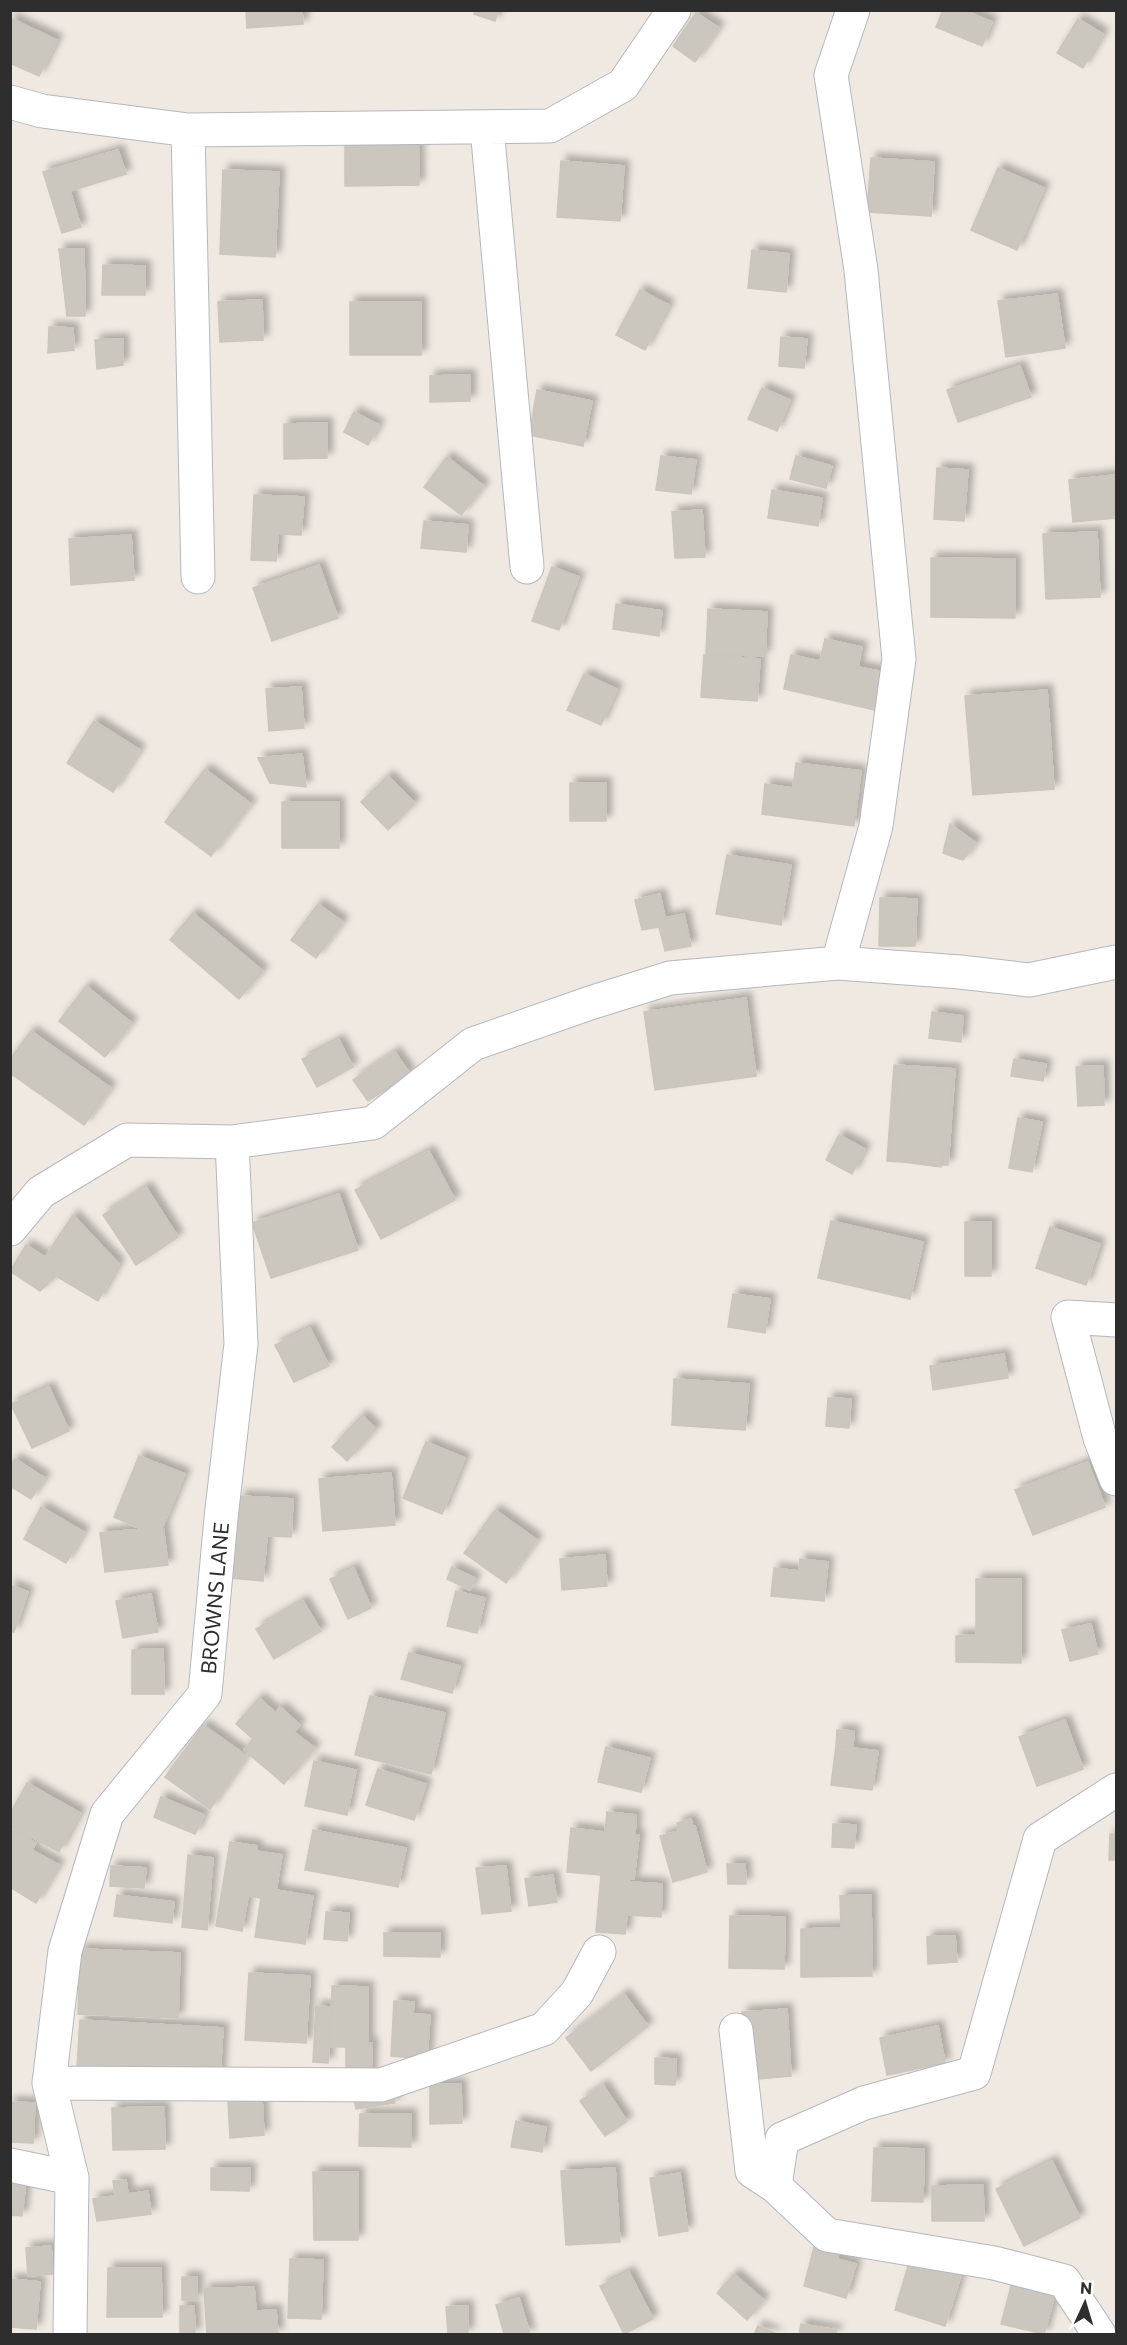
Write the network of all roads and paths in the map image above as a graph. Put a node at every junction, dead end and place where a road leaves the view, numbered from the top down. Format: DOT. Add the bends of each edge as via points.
graph roads {
  1 [pos="674,10"];
  2 [pos="853,10"];
  3 [pos="10,102"];
  4 [pos="487,128"];
  5 [pos="188,130"];
  6 [pos="528,567"];
  7 [pos="198,577"];
  8 [pos="1116,962"];
  9 [pos="838,963"];
  10 [pos="232,1142"];
  11 [pos="10,1229"];
  12 [pos="1116,1320"];
  13 [pos="1116,1479"];
  14 [pos="1116,1790"];
  15 [pos="599,1952"];
  16 [pos="736,2030"];
  17 [pos="50,2083"];
  18 [pos="10,2165"];
  19 [pos="72,2178"];
  20 [pos="775,2186"];
  21 [pos="70,2334"];
  22 [pos="1099,2334"];
  1 -- 4 [label="street" via="623,85 550,126"];
  2 -- 9 [label="street" via="831,75 861,270 899,659 876,826"];
  3 -- 5 [label="street" via="42,111"];
  4 -- 5 [label="street"];
  4 -- 6 [label="street"];
  5 -- 7 [label="street"];
  8 -- 9 [label="street" via="1029,980"];
  9 -- 10 [label="street" via="670,978 473,1044 373,1123"];
  10 -- 11 [label="street" via="127,1140 41,1192"];
  10 -- 17 [label="street, BROWNS LANE" via="241,1344 205,1694 107,1814 65,1952"];
  12 -- 13 [label="street" via="1068,1317 1100,1438"];
  14 -- 20 [label="street" via="1040,1839 975,2073 864,2103 782,2139"];
  15 -- 17 [label="street" via="577,1994 544,2029 381,2085"];
  16 -- 20 [label="street" via="752,2171"];
  17 -- 19 [label="street, BROWNS LANE"];
  18 -- 19 [label="street"];
  19 -- 21 [label="street, BROWNS LANE"];
  20 -- 22 [label="street" via="827,2235 994,2264 1064,2281"];
}
